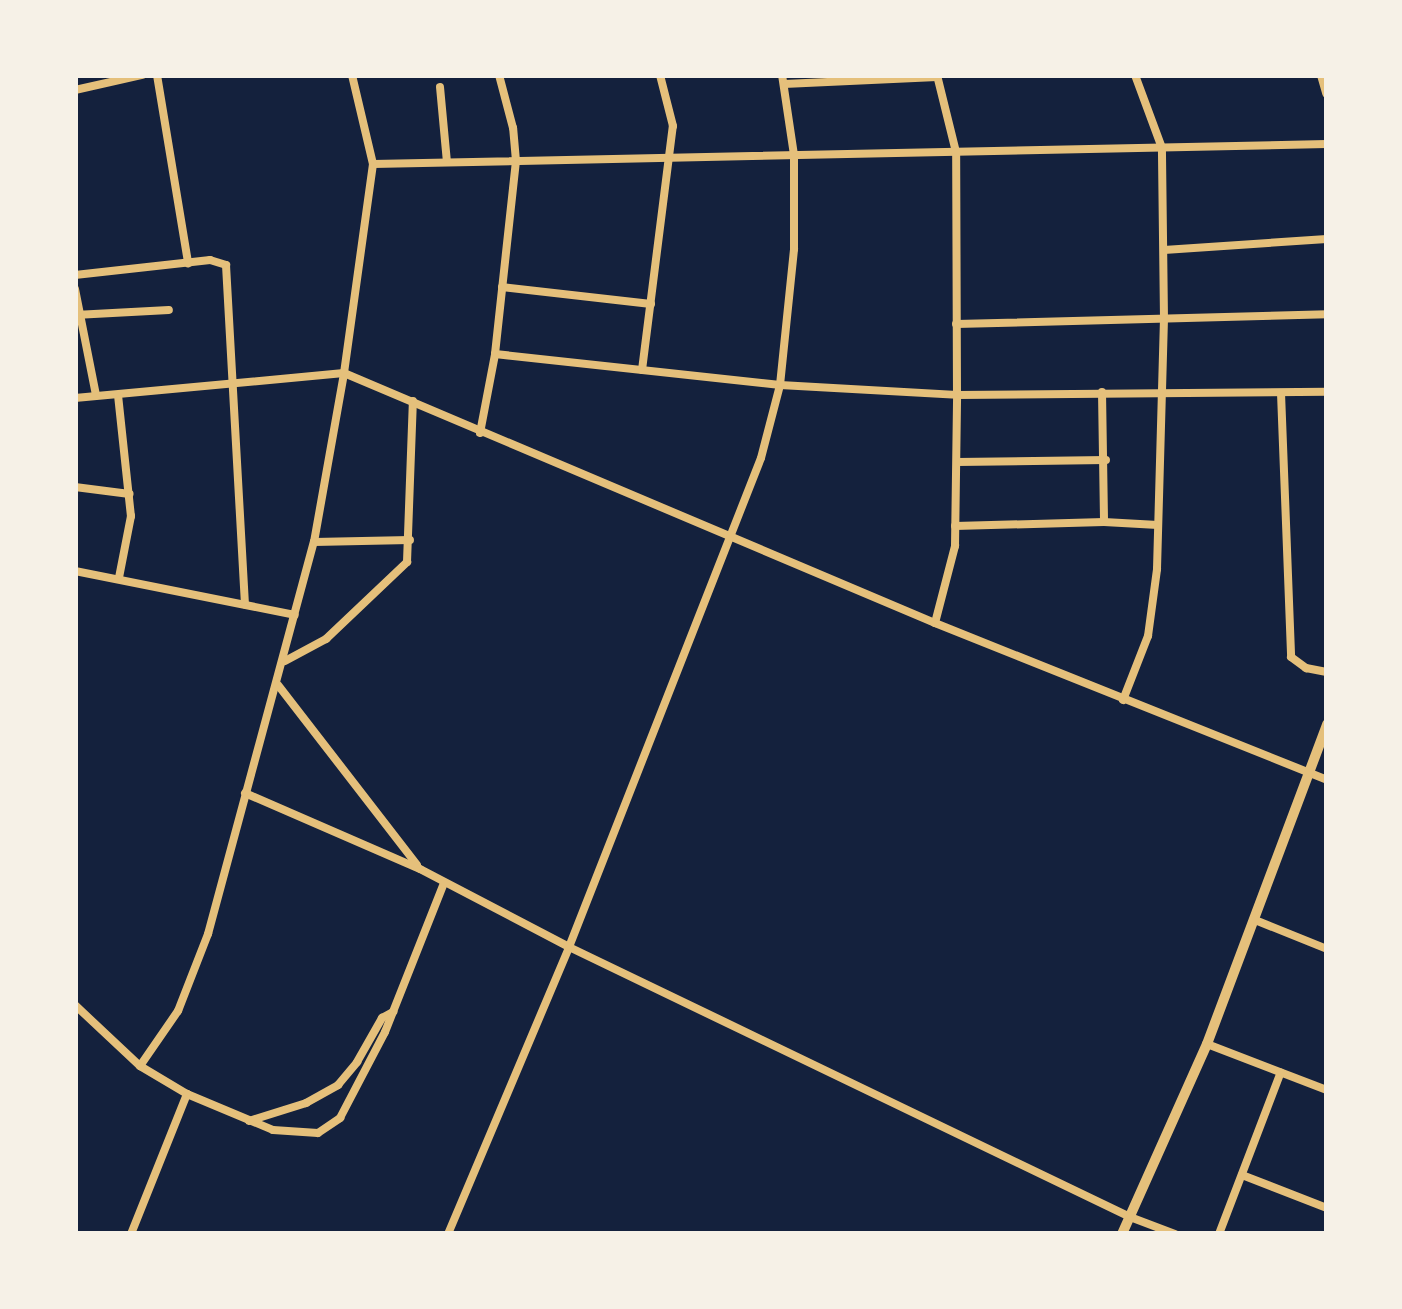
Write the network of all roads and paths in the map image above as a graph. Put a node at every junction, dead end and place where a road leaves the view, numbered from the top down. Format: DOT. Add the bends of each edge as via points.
graph roads {
  1 [pos="142,75"];
  2 [pos="157,75"];
  3 [pos="352,75"];
  4 [pos="499,75"];
  5 [pos="660,75"];
  6 [pos="1135,75"];
  7 [pos="1322,75"];
  8 [pos="937,76"];
  9 [pos="879,78"];
  10 [pos="783,79"];
  11 [pos="440,87"];
  12 [pos="75,90"];
  13 [pos="1327,94"];
  14 [pos="1327,144"];
  15 [pos="1162,148"];
  16 [pos="956,152"];
  17 [pos="794,155"];
  18 [pos="671,158"];
  19 [pos="516,161"];
  20 [pos="447,162"];
  21 [pos="373,164"];
  22 [pos="1327,239"];
  23 [pos="1164,250"];
  24 [pos="188,263"];
  25 [pos="75,276"];
  26 [pos="502,287"];
  27 [pos="75,289"];
  28 [pos="651,304"];
  29 [pos="169,310"];
  30 [pos="1327,314"];
  31 [pos="78,315"];
  32 [pos="1164,319"];
  33 [pos="956,324"];
  34 [pos="495,354"];
  35 [pos="642,370"];
  36 [pos="344,373"];
  37 [pos="236,383"];
  38 [pos="780,384"];
  39 [pos="1102,392"];
  40 [pos="1281,392"];
  41 [pos="1327,392"];
  42 [pos="96,395"];
  43 [pos="118,395"];
  44 [pos="957,395"];
  45 [pos="1162,395"];
  46 [pos="75,398"];
  47 [pos="413,401"];
  48 [pos="480,433"];
  49 [pos="1106,460"];
  50 [pos="956,462"];
  51 [pos="75,488"];
  52 [pos="130,494"];
  53 [pos="1104,522"];
  54 [pos="1158,525"];
  55 [pos="956,526"];
  56 [pos="732,537"];
  57 [pos="410,540"];
  58 [pos="314,542"];
  59 [pos="75,572"];
  60 [pos="119,578"];
  61 [pos="244,604"];
  62 [pos="295,615"];
  63 [pos="935,623"];
  64 [pos="285,661"];
  65 [pos="1327,672"];
  66 [pos="278,685"];
  67 [pos="1123,700"];
  68 [pos="1327,724"];
  69 [pos="1312,773"];
  70 [pos="1327,780"];
  71 [pos="245,792"];
  72 [pos="420,869"];
  73 [pos="444,883"];
  74 [pos="1255,920"];
  75 [pos="569,946"];
  76 [pos="1327,949"];
  77 [pos="75,1005"];
  78 [pos="394,1012"];
  79 [pos="1208,1044"];
  80 [pos="140,1066"];
  81 [pos="1281,1072"];
  82 [pos="345,1080"];
  83 [pos="356,1088"];
  84 [pos="1327,1090"];
  85 [pos="187,1094"];
  86 [pos="249,1121"];
  87 [pos="1242,1175"];
  88 [pos="1327,1208"];
  89 [pos="1130,1217"];
  90 [pos="131,1234"];
  91 [pos="448,1234"];
  92 [pos="1122,1234"];
  93 [pos="1175,1234"];
  94 [pos="1219,1234"];
  1 -- 12 [label="street"];
  2 -- 24 [label="street"];
  3 -- 21 [label="street"];
  4 -- 19 [label="street"];
  5 -- 18 [label="street" via="672,114"];
  6 -- 15 [label="street"];
  7 -- 13 [label="street"];
  8 -- 9 [label="street"];
  8 -- 16 [label="street"];
  9 -- 10 [label="street"];
  10 -- 17 [label="street"];
  11 -- 20 [label="street"];
  14 -- 15 [label="street"];
  15 -- 16 [label="street"];
  15 -- 23 [label="street"];
  16 -- 17 [label="street"];
  16 -- 33 [label="street"];
  17 -- 18 [label="street"];
  17 -- 38 [label="street" via="794,249"];
  18 -- 19 [label="street"];
  18 -- 28 [label="street"];
  19 -- 20 [label="street"];
  19 -- 26 [label="street"];
  20 -- 21 [label="street"];
  21 -- 36 [label="street"];
  22 -- 23 [label="street"];
  23 -- 32 [label="street"];
  24 -- 25 [label="street"];
  24 -- 37 [label="street" via="226,265"];
  26 -- 28 [label="street"];
  26 -- 34 [label="street"];
  27 -- 31 [label="street"];
  28 -- 35 [label="street"];
  29 -- 31 [label="street"];
  30 -- 32 [label="street"];
  31 -- 42 [label="street"];
  32 -- 33 [label="street"];
  32 -- 45 [label="street"];
  33 -- 44 [label="street"];
  34 -- 35 [label="street"];
  34 -- 48 [label="street"];
  35 -- 38 [label="street"];
  36 -- 37 [label="street"];
  36 -- 47 [label="street"];
  36 -- 58 [label="street"];
  37 -- 43 [label="street"];
  37 -- 61 [label="street"];
  38 -- 44 [label="street"];
  38 -- 56 [label="street"];
  39 -- 44 [label="street"];
  39 -- 45 [label="street"];
  39 -- 49 [label="street"];
  40 -- 41 [label="street"];
  40 -- 45 [label="street"];
  40 -- 65 [label="street" via="1291,657"];
  42 -- 43 [label="street"];
  42 -- 46 [label="street"];
  43 -- 52 [label="street"];
  44 -- 50 [label="street"];
  45 -- 54 [label="street"];
  47 -- 48 [label="street"];
  47 -- 57 [label="street"];
  48 -- 56 [label="street"];
  49 -- 50 [label="street"];
  49 -- 53 [label="street"];
  50 -- 55 [label="street"];
  51 -- 52 [label="street"];
  52 -- 60 [label="street"];
  53 -- 54 [label="street"];
  53 -- 55 [label="street"];
  54 -- 67 [label="street" via="1148,636"];
  55 -- 63 [label="street" via="952,570"];
  56 -- 63 [label="street"];
  56 -- 75 [label="street"];
  57 -- 58 [label="street"];
  57 -- 64 [label="street" via="402,570 326,640"];
  58 -- 62 [label="street"];
  59 -- 60 [label="street"];
  60 -- 61 [label="street"];
  61 -- 62 [label="street"];
  62 -- 64 [label="street"];
  63 -- 67 [label="street"];
  64 -- 66 [label="street"];
  66 -- 71 [label="street"];
  66 -- 72 [label="street"];
  67 -- 69 [label="street"];
  68 -- 69 [label="street"];
  69 -- 70 [label="street"];
  69 -- 74 [label="street"];
  71 -- 72 [label="street"];
  71 -- 80 [label="street" via="190,985"];
  72 -- 73 [label="street"];
  73 -- 75 [label="street"];
  73 -- 78 [label="street"];
  74 -- 76 [label="street"];
  74 -- 79 [label="street"];
  75 -- 89 [label="street"];
  75 -- 91 [label="street"];
  77 -- 80 [label="street"];
  78 -- 82 [label="street" via="382,1018"];
  78 -- 83 [label="street"];
  79 -- 81 [label="street"];
  79 -- 89 [label="street"];
  80 -- 85 [label="street"];
  81 -- 84 [label="street"];
  81 -- 87 [label="street"];
  82 -- 83 [label="street"];
  82 -- 86 [label="street" via="306,1103"];
  83 -- 86 [label="street" via="340,1118 318,1133 292,1134"];
  85 -- 86 [label="street"];
  85 -- 90 [label="street"];
  87 -- 88 [label="street"];
  87 -- 94 [label="street"];
  89 -- 92 [label="street"];
  89 -- 93 [label="street"];
}
